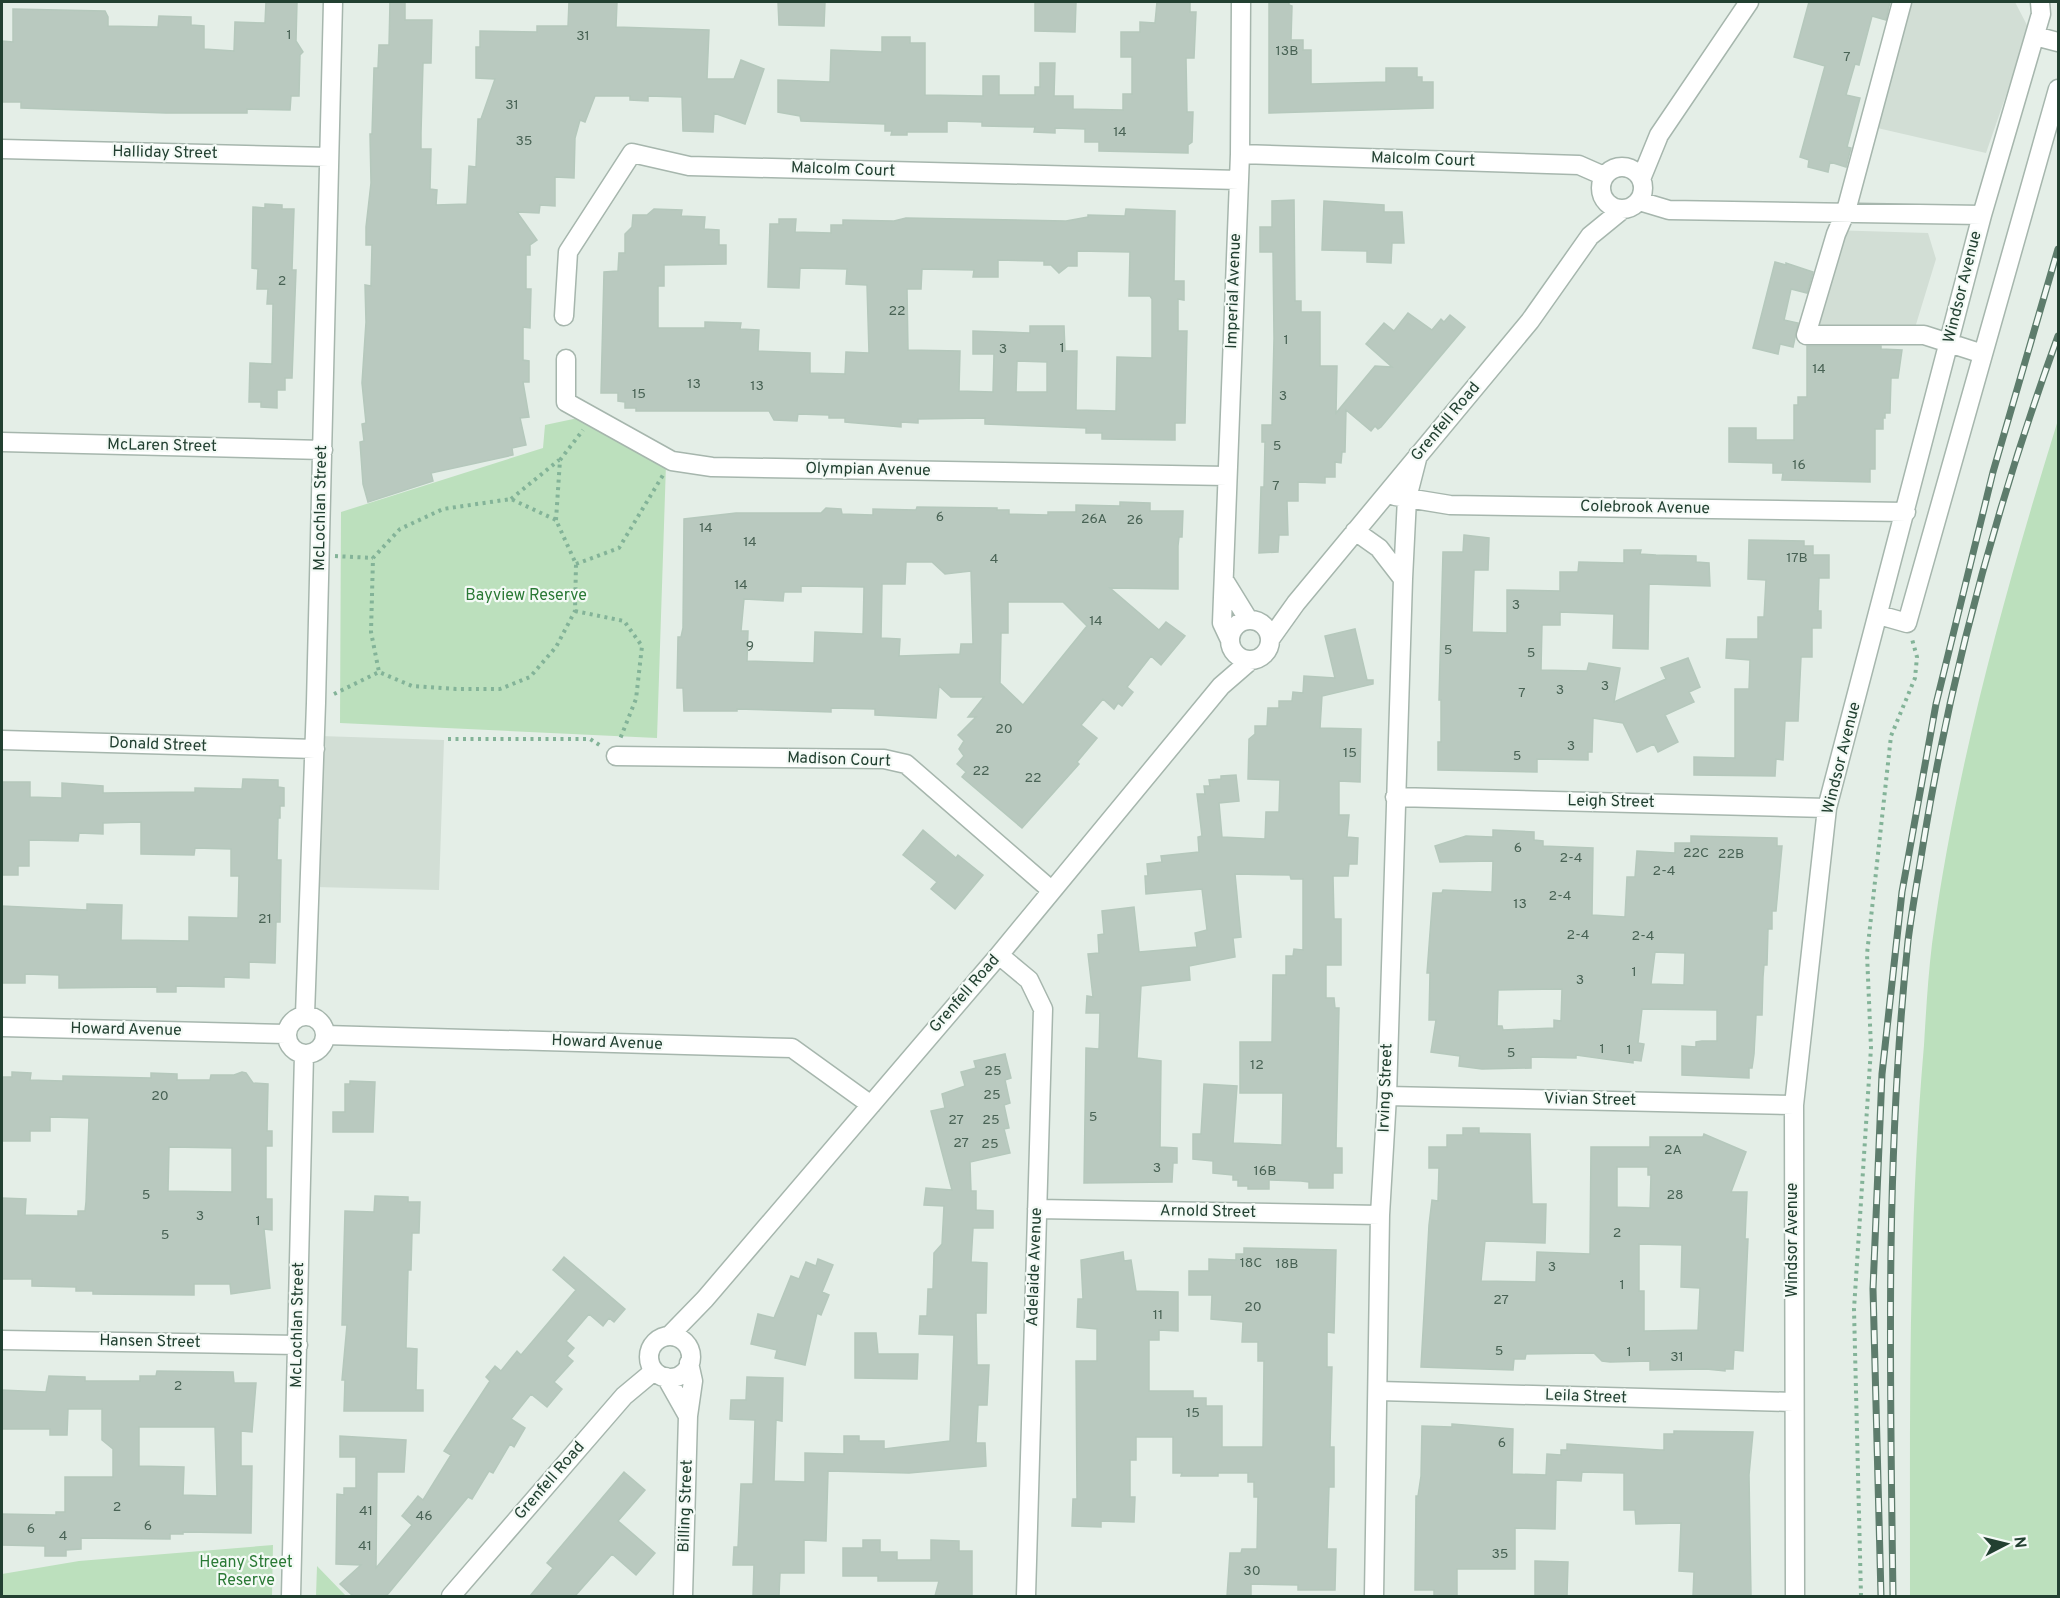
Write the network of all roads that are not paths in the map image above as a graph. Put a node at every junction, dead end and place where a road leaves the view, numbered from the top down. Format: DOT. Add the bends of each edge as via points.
graph roads {
  1 [pos="333,2"];
  2 [pos="1241,2"];
  3 [pos="1749,2"];
  4 [pos="1902,2"];
  5 [pos="2040,8"];
  6 [pos="2035,36"];
  7 [pos="2058,42"];
  8 [pos="2058,89"];
  9 [pos="1659,135"];
  10 [pos="2,149"];
  11 [pos="1240,154"];
  12 [pos="329,157"];
  13 [pos="1625,167"];
  14 [pos="1604,176"];
  15 [pos="1641,179"];
  16 [pos="1239,180"];
  17 [pos="1602,197"];
  18 [pos="1631,205"];
  19 [pos="1845,212"];
  20 [pos="1982,215"];
  21 [pos="1590,236"];
  22 [pos="564,316"];
  23 [pos="1950,342"];
  24 [pos="1983,354"];
  25 [pos="566,359"];
  26 [pos="2,442"];
  27 [pos="323,450"];
  28 [pos="1418,455"];
  29 [pos="1227,476"];
  30 [pos="1386,494"];
  31 [pos="1407,498"];
  32 [pos="1906,512"];
  33 [pos="1356,531"];
  34 [pos="1403,579"];
  35 [pos="1224,580"];
  36 [pos="1296,603"];
  37 [pos="1879,615"];
  38 [pos="1253,620"];
  39 [pos="1271,638"];
  40 [pos="1230,641"];
  41 [pos="1251,660"];
  42 [pos="1221,686"];
  43 [pos="2,740"];
  44 [pos="315,749"];
  45 [pos="616,756"];
  46 [pos="1395,797"];
  47 [pos="1827,808"];
  48 [pos="1051,890"];
  49 [pos="999,955"];
  50 [pos="305,1015"];
  51 [pos="2,1027"];
  52 [pos="286,1034"];
  53 [pos="325,1035"];
  54 [pos="304,1054"];
  55 [pos="1387,1096"];
  56 [pos="871,1105"];
  57 [pos="1794,1105"];
  58 [pos="1037,1209"];
  59 [pos="1380,1215"];
  60 [pos="705,1299"];
  61 [pos="669,1336"];
  62 [pos="2,1340"];
  63 [pos="298,1345"];
  64 [pos="687,1345"];
  65 [pos="690,1364"];
  66 [pos="660,1374"];
  67 [pos="1379,1391"];
  68 [pos="1793,1402"];
  69 [pos="688,1416"];
  70 [pos="291,1596"];
  71 [pos="451,1596"];
  72 [pos="683,1596"];
  73 [pos="1026,1596"];
  74 [pos="1374,1596"];
  75 [pos="1795,1596"];
  1 -- 12 [label="street, McLochlan Street"];
  2 -- 11 [label="street, Imperial Avenue"];
  3 -- 9 [label="street"];
  4 -- 19 [label="street"];
  5 -- 6 [label="street, Windsor Avenue"];
  6 -- 7 [label="street"];
  6 -- 20 [label="street, Windsor Avenue"];
  8 -- 24 [label="street"];
  9 -- 13 [label="street"];
  9 -- 15 [label="street"];
  10 -- 12 [label="street, Halliday Street"];
  11 -- 14 [label="street, Malcolm Court" via="1579,165"];
  11 -- 16 [label="street, Imperial Avenue"];
  12 -- 27 [label="street, McLochlan Street"];
  13 -- 14 [label="street"];
  13 -- 15 [label="street"];
  14 -- 17 [label="street"];
  15 -- 18 [label="street" via="1643,190"];
  16 -- 22 [label="street, Malcolm Court" via="689,166 632,153 568,252"];
  16 -- 29 [label="street, Imperial Avenue"];
  17 -- 18 [label="street" via="1611,206"];
  17 -- 21 [label="street, Grenfell Road"];
  18 -- 19 [label="street" via="1669,210"];
  18 -- 21 [label="street, Grenfell Road"];
  19 -- 20 [label="street"];
  19 -- 23 [label="street" via="1806,335 1924,335"];
  20 -- 23 [label="street, Windsor Avenue"];
  21 -- 28 [label="street, Grenfell Road" via="1530,321"];
  23 -- 24 [label="street"];
  23 -- 32 [label="street, Windsor Avenue"];
  24 -- 37 [label="street" via="1907,623"];
  25 -- 29 [label="street, Olympian Avenue" via="566,402 672,460 712,467"];
  26 -- 27 [label="street, McLaren Street"];
  27 -- 44 [label="street, McLochlan Street"];
  28 -- 30 [label="street, Grenfell Road"];
  28 -- 31 [label="street, Irving Street"];
  29 -- 35 [label="street, Imperial Avenue"];
  30 -- 31 [label="street, Colebrook Avenue"];
  30 -- 33 [label="street, Grenfell Road"];
  31 -- 32 [label="street, Colebrook Avenue" via="1450,505"];
  31 -- 34 [label="street, Irving Street"];
  32 -- 37 [label="street, Windsor Avenue"];
  33 -- 34 [label="street" via="1379,548"];
  33 -- 36 [label="street, Grenfell Road"];
  34 -- 46 [label="street, Irving Street"];
  35 -- 38 [label="street"];
  35 -- 40 [label="street, Imperial Avenue" via="1222,623"];
  36 -- 38 [label="street, Grenfell Road"];
  36 -- 39 [label="street, Grenfell Road"];
  37 -- 47 [label="street, Windsor Avenue"];
  38 -- 39 [label="street" via="1267,627"];
  38 -- 40 [label="street, Grenfell Road" via="1236,624"];
  39 -- 41 [label="street, Grenfell Road" via="1263,656"];
  40 -- 41 [label="street" via="1239,657"];
  40 -- 42 [label="street, Grenfell Road"];
  41 -- 42 [label="street, Grenfell Road"];
  42 -- 48 [label="street, Grenfell Road"];
  43 -- 44 [label="street, Donald Street"];
  44 -- 50 [label="street, McLochlan Street"];
  45 -- 48 [label="street, Madison Court" via="884,759 906,764"];
  46 -- 47 [label="street, Leigh Street"];
  46 -- 55 [label="street, Irving Street"];
  47 -- 57 [label="street, Windsor Avenue"];
  48 -- 49 [label="street, Grenfell Road"];
  49 -- 56 [label="street, Grenfell Road"];
  49 -- 58 [label="street, Adelaide Avenue" via="1029,980 1043,1009"];
  50 -- 52 [label="street" via="291,1022"];
  50 -- 53 [label="street" via="318,1020"];
  51 -- 52 [label="street, Howard Avenue"];
  52 -- 54 [label="street" via="292,1048"];
  53 -- 54 [label="street" via="320,1048"];
  53 -- 56 [label="street, Howard Avenue" via="792,1048"];
  54 -- 63 [label="street, McLochlan Street"];
  55 -- 57 [label="street, Vivian Street"];
  55 -- 59 [label="street, Irving Street"];
  56 -- 60 [label="street, Grenfell Road"];
  57 -- 68 [label="street, Windsor Avenue"];
  58 -- 59 [label="street, Arnold Street"];
  58 -- 73 [label="street, Adelaide Avenue"];
  59 -- 67 [label="street, Irving Street"];
  60 -- 61 [label="street, Grenfell Road"];
  60 -- 64 [label="street, Grenfell Road"];
  61 -- 64 [label="street"];
  61 -- 66 [label="street" via="652,1346 649,1359"];
  62 -- 63 [label="street, Hansen Street"];
  63 -- 70 [label="street, McLochlan Street"];
  64 -- 65 [label="street"];
  65 -- 66 [label="street" via="683,1373"];
  65 -- 69 [label="street, Billing Street" via="693,1381"];
  66 -- 69 [label="street"];
  66 -- 71 [label="street, Grenfell Road" via="624,1396"];
  67 -- 68 [label="street, Leila Street"];
  67 -- 74 [label="street, Irving Street"];
  68 -- 75 [label="street, Windsor Avenue"];
  69 -- 72 [label="street, Billing Street"];
}
